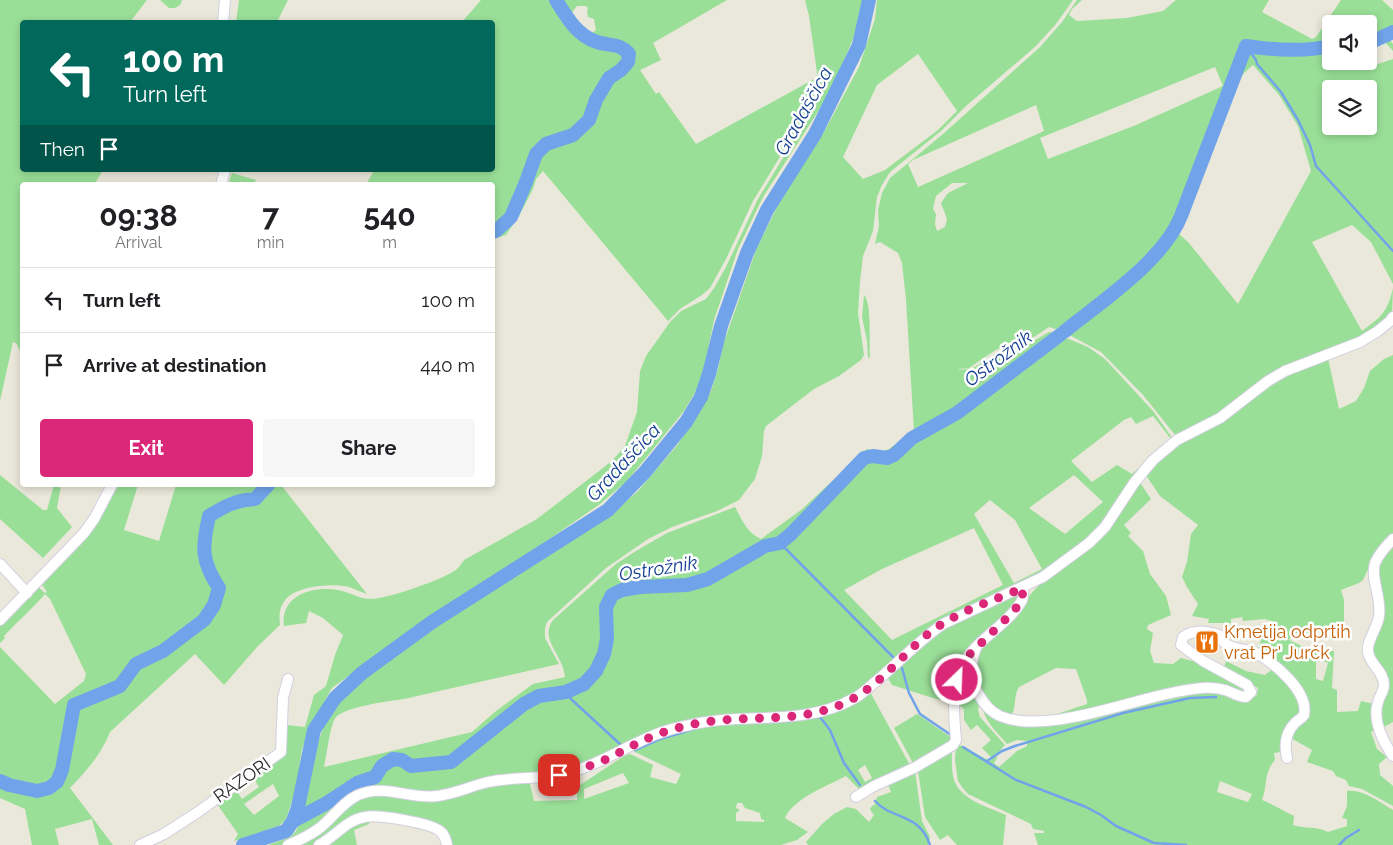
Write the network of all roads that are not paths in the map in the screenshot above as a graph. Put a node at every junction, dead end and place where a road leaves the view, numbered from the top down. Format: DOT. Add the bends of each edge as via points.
graph roads {
  1 [pos="225,0"];
  2 [pos="222,20"];
  3 [pos="1393,317"];
  4 [pos="111,487"];
  5 [pos="1393,539"];
  6 [pos="0,564"];
  7 [pos="1023,588"];
  8 [pos="27,592"];
  9 [pos="0,620"];
  10 [pos="976,648"];
  11 [pos="288,679"];
  12 [pos="1393,756"];
  13 [pos="1287,758"];
  14 [pos="856,797"];
  15 [pos="140,845"];
  16 [pos="288,845"];
  17 [pos="319,845"];
  18 [pos="446,845"];
  1 -- 2 [label="street"];
  3 -- 7 [label="street" via="1360,342 1285,371 1220,418 1177,440 1153,460 1105,527 1089,543 1043,578"];
  4 -- 8 [label="street" via="84,533"];
  5 -- 12 [label="street" via="1375,564 1379,616 1367,650 1370,660 1383,676 1384,687 1376,716"];
  6 -- 8 [label="street"];
  7 -- 10 [label="street" via="1022,601"];
  7 -- 16 [label="street" via="943,624 854,699 819,713 691,724 657,734 603,761 559,775 486,782 436,796 369,792 358,795 322,826"];
  8 -- 9 [label="street"];
  10 -- 13 [label="street" via="972,665 974,683 981,699 992,711 1012,719 1053,720 1185,690 1216,688 1246,697 1251,692 1247,684 1203,661 1181,645 1183,637 1194,632 1219,635 1224,643 1256,654 1274,665 1290,680 1302,699 1304,715 1294,724 1285,740"];
  10 -- 14 [label="street" via="966,659 957,680 954,701 956,740 953,744"];
  11 -- 15 [label="street, RAZORI" via="283,698 282,752 198,812"];
  17 -- 18 [label="street" via="351,822 380,816 439,830"];
}
